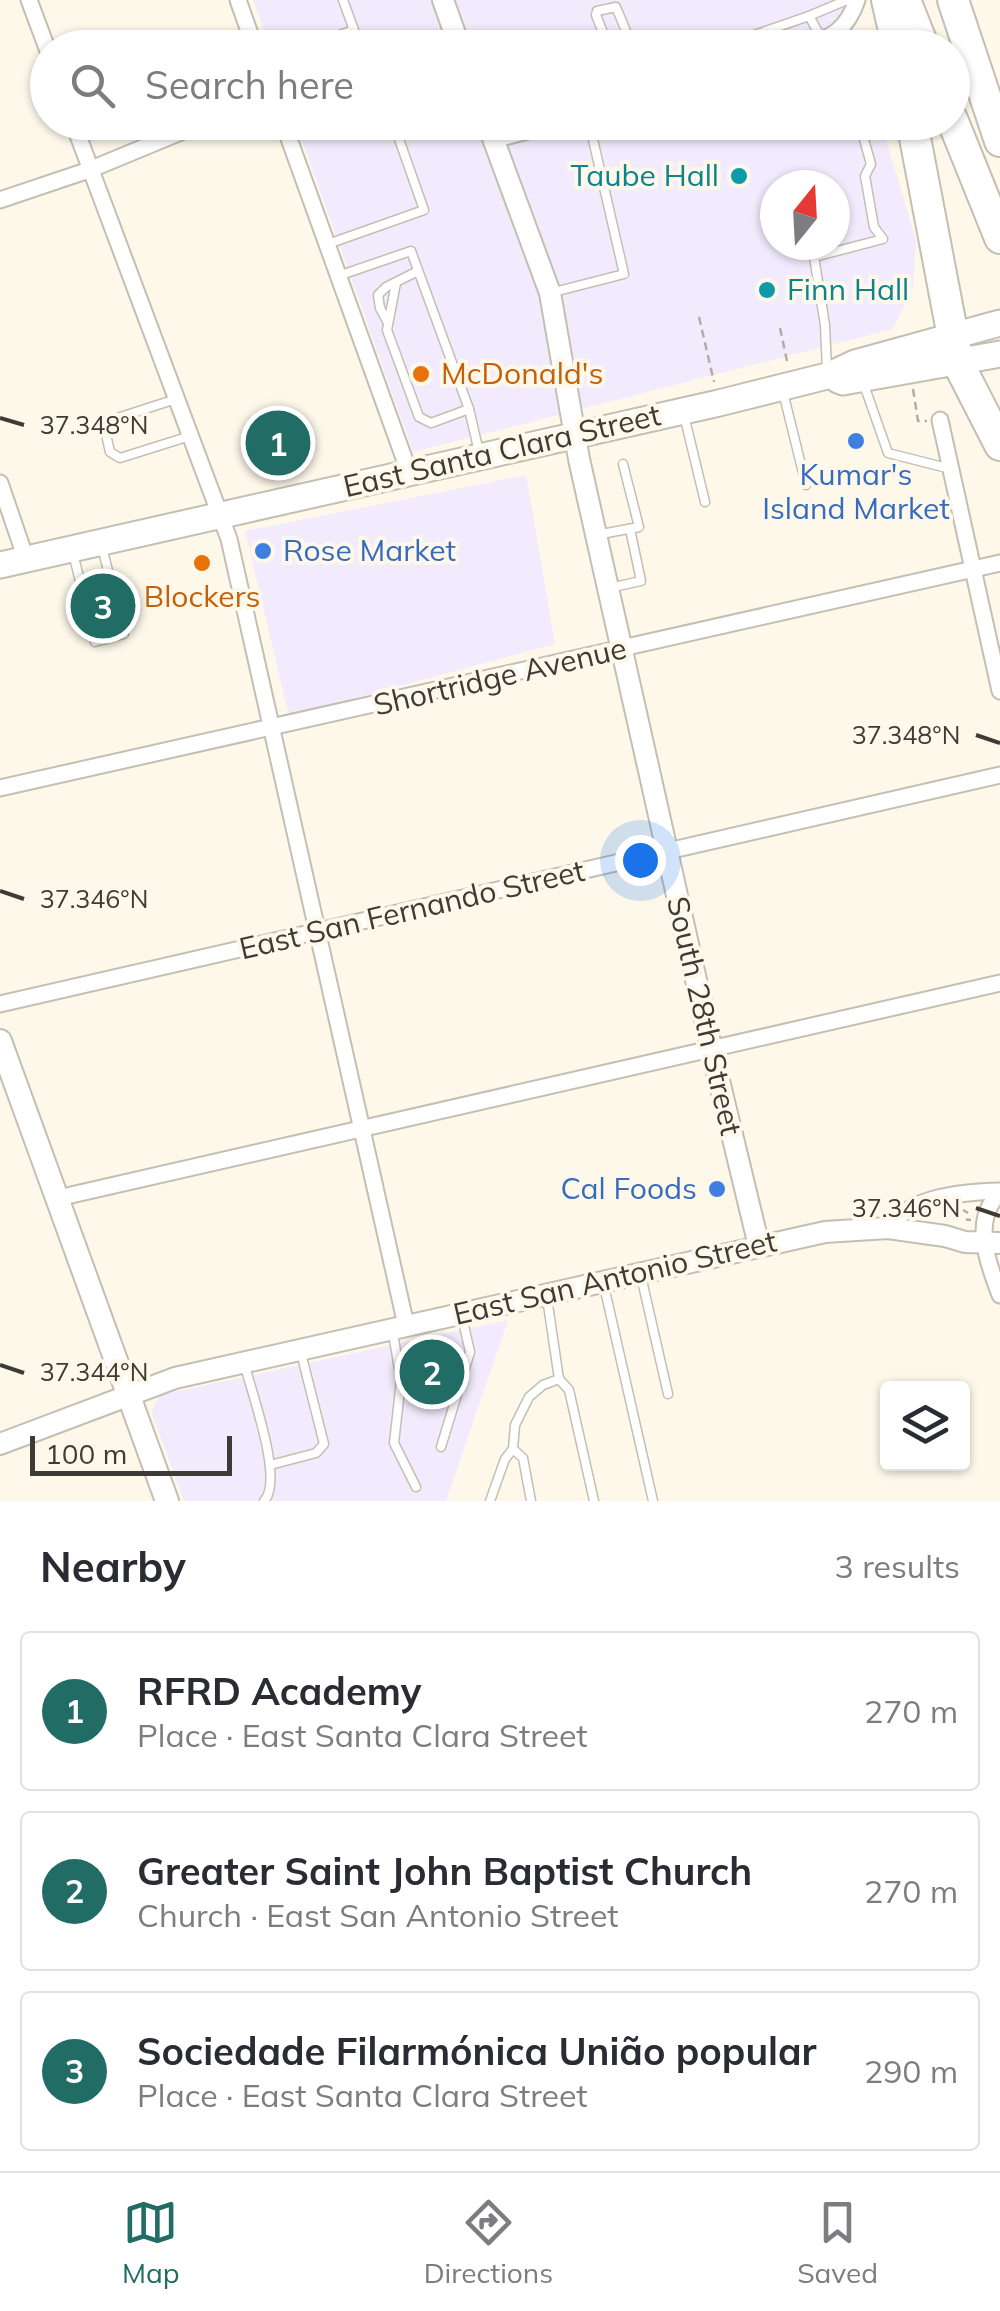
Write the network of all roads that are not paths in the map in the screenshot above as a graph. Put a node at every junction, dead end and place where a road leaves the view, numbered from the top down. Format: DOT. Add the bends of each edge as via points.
graph roads {
  1 [pos="30,0"];
  2 [pos="238,0"];
  3 [pos="343,0"];
  4 [pos="442,0"];
  5 [pos="847,0"];
  6 [pos="856,0"];
  7 [pos="887,0"];
  8 [pos="905,0"];
  9 [pos="952,0"];
  10 [pos="808,16"];
  11 [pos="41,30"];
  12 [pos="249,30"];
  13 [pos="354,30"];
  14 [pos="453,30"];
  15 [pos="603,30"];
  16 [pos="626,30"];
  17 [pos="775,30"];
  18 [pos="816,30"];
  19 [pos="840,30"];
  20 [pos="894,30"];
  21 [pos="917,30"];
  22 [pos="962,30"];
  23 [pos="970,53"];
  24 [pos="79,140"];
  25 [pos="162,140"];
  26 [pos="288,140"];
  27 [pos="399,140"];
  28 [pos="493,140"];
  29 [pos="593,140"];
  30 [pos="864,140"];
  31 [pos="916,140"];
  32 [pos="960,140"];
  33 [pos="1000,141"];
  34 [pos="89,170"];
  35 [pos="0,200"];
  36 [pos="1000,238"];
  37 [pos="326,244"];
  38 [pos="418,271"];
  39 [pos="338,276"];
  40 [pos="396,283"];
  41 [pos="550,294"];
  42 [pos="1000,322"];
  43 [pos="388,323"];
  44 [pos="956,348"];
  45 [pos="1000,354"];
  46 [pos="828,376"];
  47 [pos="862,378"];
  48 [pos="781,388"];
  49 [pos="176,399"];
  50 [pos="469,409"];
  51 [pos="683,411"];
  52 [pos="940,420"];
  53 [pos="575,434"];
  54 [pos="190,436"];
  55 [pos="1000,445"];
  56 [pos="480,456"];
  57 [pos="623,464"];
  58 [pos="951,469"];
  59 [pos="409,472"];
  60 [pos="0,482"];
  61 [pos="806,485"];
  62 [pos="705,502"];
  63 [pos="221,515"];
  64 [pos="630,528"];
  65 [pos="596,535"];
  66 [pos="101,542"];
  67 [pos="72,548"];
  68 [pos="13,562"];
  69 [pos="1000,563"];
  70 [pos="972,570"];
  71 [pos="608,588"];
  72 [pos="622,649"];
  73 [pos="1000,691"];
  74 [pos="273,728"];
  75 [pos="1000,775"];
  76 [pos="0,788"];
  77 [pos="668,850"];
  78 [pos="320,932"];
  79 [pos="1000,984"];
  80 [pos="0,1004"];
  81 [pos="0,1040"];
  82 [pos="711,1048"];
  83 [pos="363,1128"];
  84 [pos="1000,1192"];
  85 [pos="58,1198"];
  86 [pos="888,1228"];
  87 [pos="993,1242"];
  88 [pos="759,1246"];
  89 [pos="640,1272"];
  90 [pos="603,1280"];
  91 [pos="546,1294"];
  92 [pos="1000,1295"];
  93 [pos="461,1312"];
  94 [pos="399,1326"];
  95 [pos="300,1349"];
  96 [pos="244,1362"];
  97 [pos="558,1378"];
  98 [pos="668,1394"];
  99 [pos="130,1397"];
  100 [pos="0,1444"];
  101 [pos="441,1447"];
  102 [pos="513,1449"];
  103 [pos="270,1465"];
  104 [pos="416,1487"];
  105 [pos="167,1501"];
  106 [pos="264,1501"];
  107 [pos="490,1501"];
  108 [pos="531,1501"];
  109 [pos="594,1501"];
  110 [pos="652,1501"];
  1 -- 11 [label="street"];
  2 -- 12 [label="street"];
  3 -- 13 [label="lane"];
  4 -- 14 [label="street"];
  5 -- 10 [label="lane"];
  6 -- 19 [label="street"];
  7 -- 20 [label="highway"];
  8 -- 21 [label="highway"];
  9 -- 22 [label="highway"];
  10 -- 17 [label="lane"];
  10 -- 18 [label="lane"];
  15 -- 16 [label="lane" via="596,11 616,7"];
  23 -- 33 [label="highway"];
  24 -- 34 [label="street"];
  25 -- 34 [label="street"];
  26 -- 37 [label="street"];
  27 -- 37 [label="lane" via="424,210"];
  28 -- 41 [label="street, South 28th Street"];
  29 -- 41 [label="lane" via="624,274"];
  30 -- 46 [label="lane" via="874,227 883,239 814,256"];
  31 -- 44 [label="highway"];
  32 -- 36 [label="highway"];
  34 -- 35 [label="street"];
  34 -- 49 [label="street"];
  37 -- 39 [label="street"];
  38 -- 39 [label="lane" via="411,252"];
  38 -- 40 [label="lane"];
  38 -- 50 [label="lane"];
  39 -- 59 [label="street"];
  40 -- 43 [label="lane"];
  40 -- 43 [label="lane" via="378,295"];
  41 -- 53 [label="street, South 28th Street"];
  42 -- 44 [label="main road"];
  43 -- 50 [label="lane" via="421,420 431,424"];
  44 -- 45 [label="main road"];
  44 -- 46 [label="main road, East Santa Clara Street" via="855,362"];
  44 -- 47 [label="main road, East Santa Clara Street"];
  44 -- 55 [label="highway"];
  46 -- 47 [label="main road, East Santa Clara Street" via="843,382"];
  46 -- 48 [label="main road, East Santa Clara Street"];
  47 -- 58 [label="lane" via="888,453"];
  48 -- 51 [label="main road, East Santa Clara Street"];
  48 -- 61 [label="lane"];
  49 -- 54 [label="street"];
  49 -- 54 [label="lane" via="112,420 105,430 110,452 120,458"];
  50 -- 56 [label="lane"];
  51 -- 53 [label="main road, East Santa Clara Street"];
  51 -- 62 [label="lane"];
  52 -- 58 [label="street"];
  53 -- 56 [label="main road, East Santa Clara Street"];
  53 -- 65 [label="street, South 28th Street"];
  54 -- 63 [label="street"];
  56 -- 59 [label="main road, East Santa Clara Street"];
  57 -- 64 [label="lane" via="639,527"];
  58 -- 70 [label="street"];
  59 -- 63 [label="main road, East Santa Clara Street"];
  60 -- 68 [label="street"];
  63 -- 66 [label="main road, East Santa Clara Street"];
  63 -- 74 [label="street"];
  64 -- 65 [label="lane"];
  64 -- 71 [label="lane" via="641,580"];
  65 -- 71 [label="street, South 28th Street"];
  66 -- 67 [label="main road, East Santa Clara Street"];
  66 -- 67 [label="lane" via="124,634 95,642"];
  67 -- 68 [label="main road, East Santa Clara Street"];
  69 -- 70 [label="street, Shortridge Avenue"];
  70 -- 72 [label="street, Shortridge Avenue"];
  70 -- 73 [label="street"];
  71 -- 72 [label="street, South 28th Street"];
  72 -- 74 [label="street, Shortridge Avenue"];
  72 -- 77 [label="street, South 28th Street"];
  74 -- 76 [label="street, Shortridge Avenue"];
  74 -- 78 [label="street"];
  75 -- 77 [label="street, East San Fernando Street"];
  77 -- 78 [label="street, East San Fernando Street"];
  77 -- 82 [label="street, South 28th Street"];
  78 -- 80 [label="street, East San Fernando Street"];
  78 -- 83 [label="street"];
  79 -- 82 [label="street"];
  81 -- 85 [label="main road"];
  82 -- 83 [label="street"];
  82 -- 88 [label="street, South 28th Street"];
  83 -- 85 [label="street"];
  83 -- 94 [label="street"];
  84 -- 86 [label="street" via="967,1192 905,1209"];
  84 -- 87 [label="street" via="985,1215"];
  85 -- 99 [label="main road"];
  86 -- 87 [label="street, East San Antonio Street"];
  86 -- 88 [label="street, East San Antonio Street" via="839,1229"];
  87 -- 92 [label="street" via="992,1275"];
  88 -- 89 [label="street, East San Antonio Street"];
  89 -- 90 [label="street, East San Antonio Street"];
  89 -- 98 [label="lane"];
  90 -- 91 [label="street, East San Antonio Street"];
  90 -- 110 [label="lane"];
  91 -- 93 [label="street, East San Antonio Street"];
  91 -- 97 [label="lane"];
  93 -- 94 [label="street, East San Antonio Street"];
  93 -- 101 [label="lane" via="470,1352"];
  94 -- 95 [label="street, East San Antonio Street"];
  94 -- 104 [label="lane" via="394,1443"];
  95 -- 96 [label="street, East San Antonio Street"];
  95 -- 103 [label="lane" via="324,1442 322,1449"];
  96 -- 99 [label="street, East San Antonio Street"];
  96 -- 103 [label="lane"];
  97 -- 102 [label="lane" via="529,1397"];
  97 -- 109 [label="lane" via="569,1390"];
  99 -- 100 [label="street, East San Antonio Street"];
  99 -- 105 [label="main road"];
  102 -- 107 [label="lane"];
  102 -- 108 [label="lane" via="523,1458"];
  103 -- 106 [label="lane" via="271,1491"];
}
